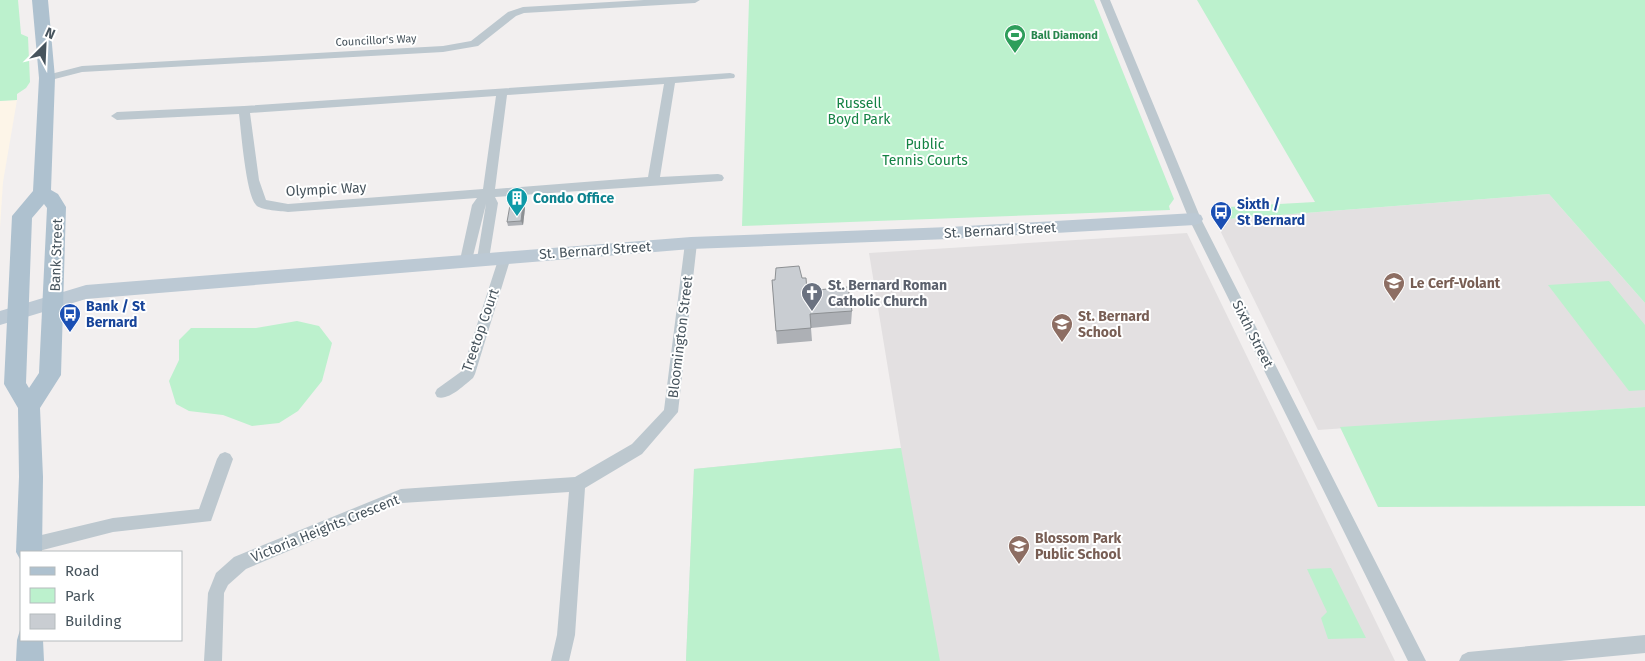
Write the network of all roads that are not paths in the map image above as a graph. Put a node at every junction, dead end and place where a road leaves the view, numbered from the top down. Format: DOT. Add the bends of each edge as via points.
graph roads {
  1 [pos="40,0"];
  2 [pos="695,0"];
  3 [pos="1105,0"];
  4 [pos="730,76"];
  5 [pos="46,78"];
  6 [pos="670,81"];
  7 [pos="502,92"];
  8 [pos="244,110"];
  9 [pos="117,116"];
  10 [pos="718,178"];
  11 [pos="653,181"];
  12 [pos="42,193"];
  13 [pos="488,194"];
  14 [pos="1195,219"];
  15 [pos="691,243"];
  16 [pos="505,257"];
  17 [pos="475,259"];
  18 [pos="54,302"];
  19 [pos="10,315"];
  20 [pos="442,393"];
  21 [pos="29,407"];
  22 [pos="637,449"];
  23 [pos="225,459"];
  24 [pos="577,484"];
  25 [pos="29,549"];
  26 [pos="30,641"];
  27 [pos="1645,644"];
  28 [pos="211,660"];
  29 [pos="30,661"];
  30 [pos="560,661"];
  31 [pos="1417,661"];
  32 [pos="1468,661"];
  1 -- 5 [label="main road"];
  2 -- 5 [label="street, Councillor's Way" via="523,10 512,14 474,44 443,49 82,69"];
  3 -- 14 [label="street, Sixth Street"];
  4 -- 6 [label="street"];
  5 -- 12 [label="main road"];
  6 -- 7 [label="street"];
  6 -- 11 [label="street"];
  7 -- 8 [label="street"];
  7 -- 13 [label="street"];
  8 -- 9 [label="street"];
  8 -- 13 [label="street, Olympic Way" via="253,180 261,204 288,208"];
  10 -- 11 [label="street, Olympic Way"];
  11 -- 13 [label="street, Olympic Way"];
  12 -- 18 [label="main road, Bank Street" via="57,207"];
  12 -- 19 [label="main road" via="22,216"];
  13 -- 17 [label="street" via="492,203"];
  14 -- 15 [label="street, St. Bernard Street" via="957,233"];
  14 -- 31 [label="street, Sixth Street"];
  15 -- 16 [label="street, St. Bernard Street"];
  15 -- 22 [label="street, Bloomington Street" via="671,412"];
  16 -- 17 [label="street, St. Bernard Street"];
  16 -- 20 [label="street, Treetop Court" via="468,374"];
  17 -- 18 [label="street, St. Bernard Street" via="86,292"];
  18 -- 19 [label="street, St. Bernard Street"];
  18 -- 21 [label="main road, Bank Street" via="50,375"];
  19 -- 21 [label="main road" via="15,384"];
  21 -- 25 [label="main road"];
  22 -- 24 [label="street, Victoria Heights Crescent"];
  23 -- 25 [label="street" via="205,516 106,526"];
  24 -- 28 [label="street, Victoria Heights Crescent" via="401,496 240,563 222,579 216,593"];
  24 -- 30 [label="street" via="566,635"];
  26 -- 29 [label="main road"];
  27 -- 32 [label="street"];
}
